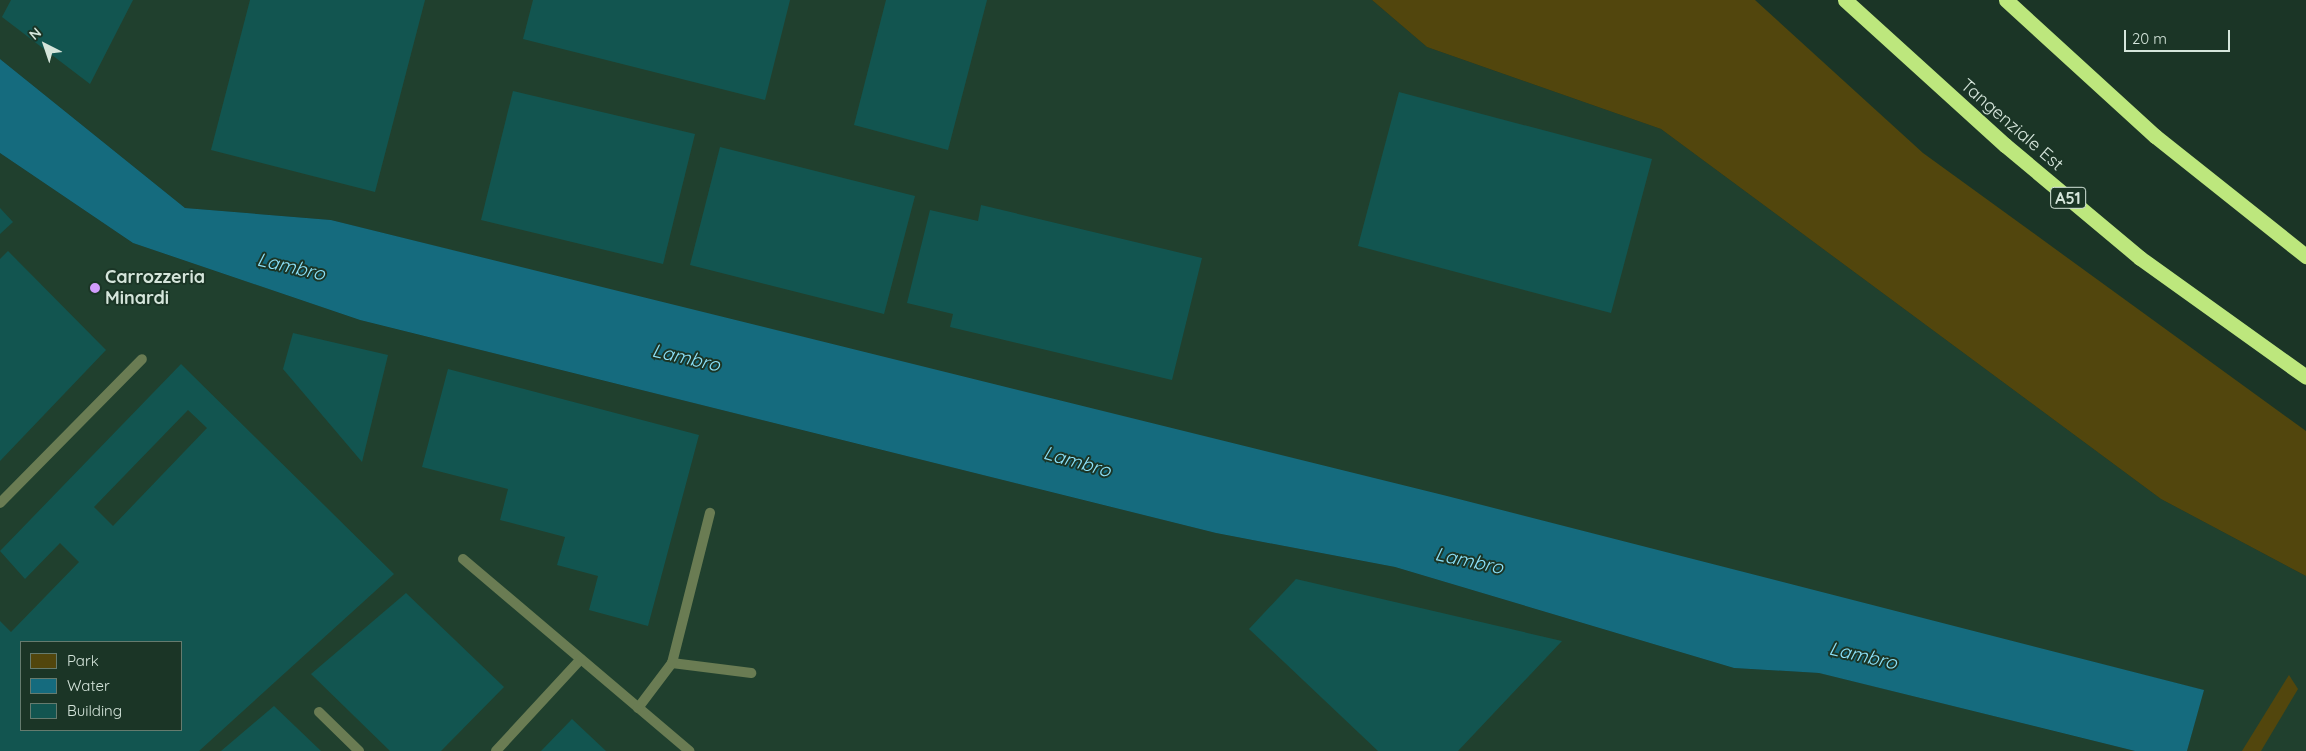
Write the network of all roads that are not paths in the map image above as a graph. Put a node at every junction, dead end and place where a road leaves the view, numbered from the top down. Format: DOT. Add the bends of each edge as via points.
graph roads {
  1 [pos="1845,0"];
  2 [pos="2006,0"];
  3 [pos="2306,256"];
  4 [pos="142,359"];
  5 [pos="2306,376"];
  6 [pos="0,503"];
  7 [pos="710,513"];
  8 [pos="462,560"];
  9 [pos="580,659"];
  10 [pos="672,663"];
  11 [pos="751,673"];
  12 [pos="638,708"];
  13 [pos="319,712"];
  14 [pos="359,751"];
  15 [pos="496,751"];
  16 [pos="689,751"];
  1 -- 5 [label="highway, Tangenziale Est / A51" via="2005,146 2140,258"];
  2 -- 3 [label="highway" via="2155,136"];
  4 -- 6 [label="lane"];
  7 -- 10 [label="lane"];
  8 -- 9 [label="lane"];
  9 -- 12 [label="lane"];
  9 -- 15 [label="lane"];
  10 -- 11 [label="lane"];
  10 -- 12 [label="lane"];
  12 -- 16 [label="lane"];
  13 -- 14 [label="lane"];
}
